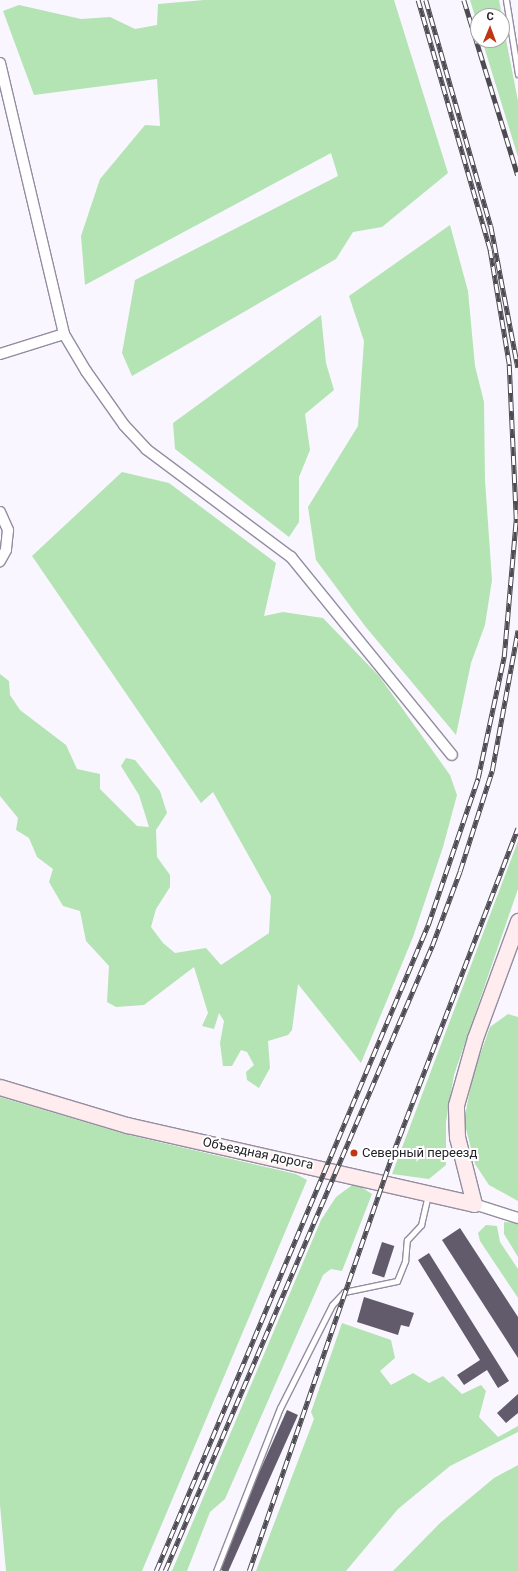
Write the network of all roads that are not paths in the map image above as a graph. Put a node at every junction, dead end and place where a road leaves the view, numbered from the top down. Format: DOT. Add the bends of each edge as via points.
graph roads {
  1 [pos="506,0"];
  2 [pos="0,62"];
  3 [pos="518,74"];
  4 [pos="64,334"];
  5 [pos="0,354"];
  6 [pos="0,512"];
  7 [pos="0,560"];
  8 [pos="452,755"];
  9 [pos="518,921"];
  10 [pos="0,1087"];
  11 [pos="428,1194"];
  12 [pos="474,1204"];
  13 [pos="518,1218"];
  14 [pos="216,1571"];
  1 -- 3 [label="lane"];
  2 -- 4 [label="street"];
  4 -- 5 [label="street"];
  4 -- 8 [label="street" via="133,436 211,500 291,557"];
  6 -- 7 [label="street" via="8,530 6,550"];
  9 -- 12 [label="street" via="475,1038 456,1105 456,1137"];
  10 -- 11 [label="street, Объездная дорога" via="127,1125"];
  11 -- 12 [label="street, Объездная дорога"];
  11 -- 14 [label="lane" via="422,1225 407,1240 405,1261 396,1281 344,1292 332,1305 280,1408"];
  12 -- 13 [label="street, Объездная дорога"];
}
